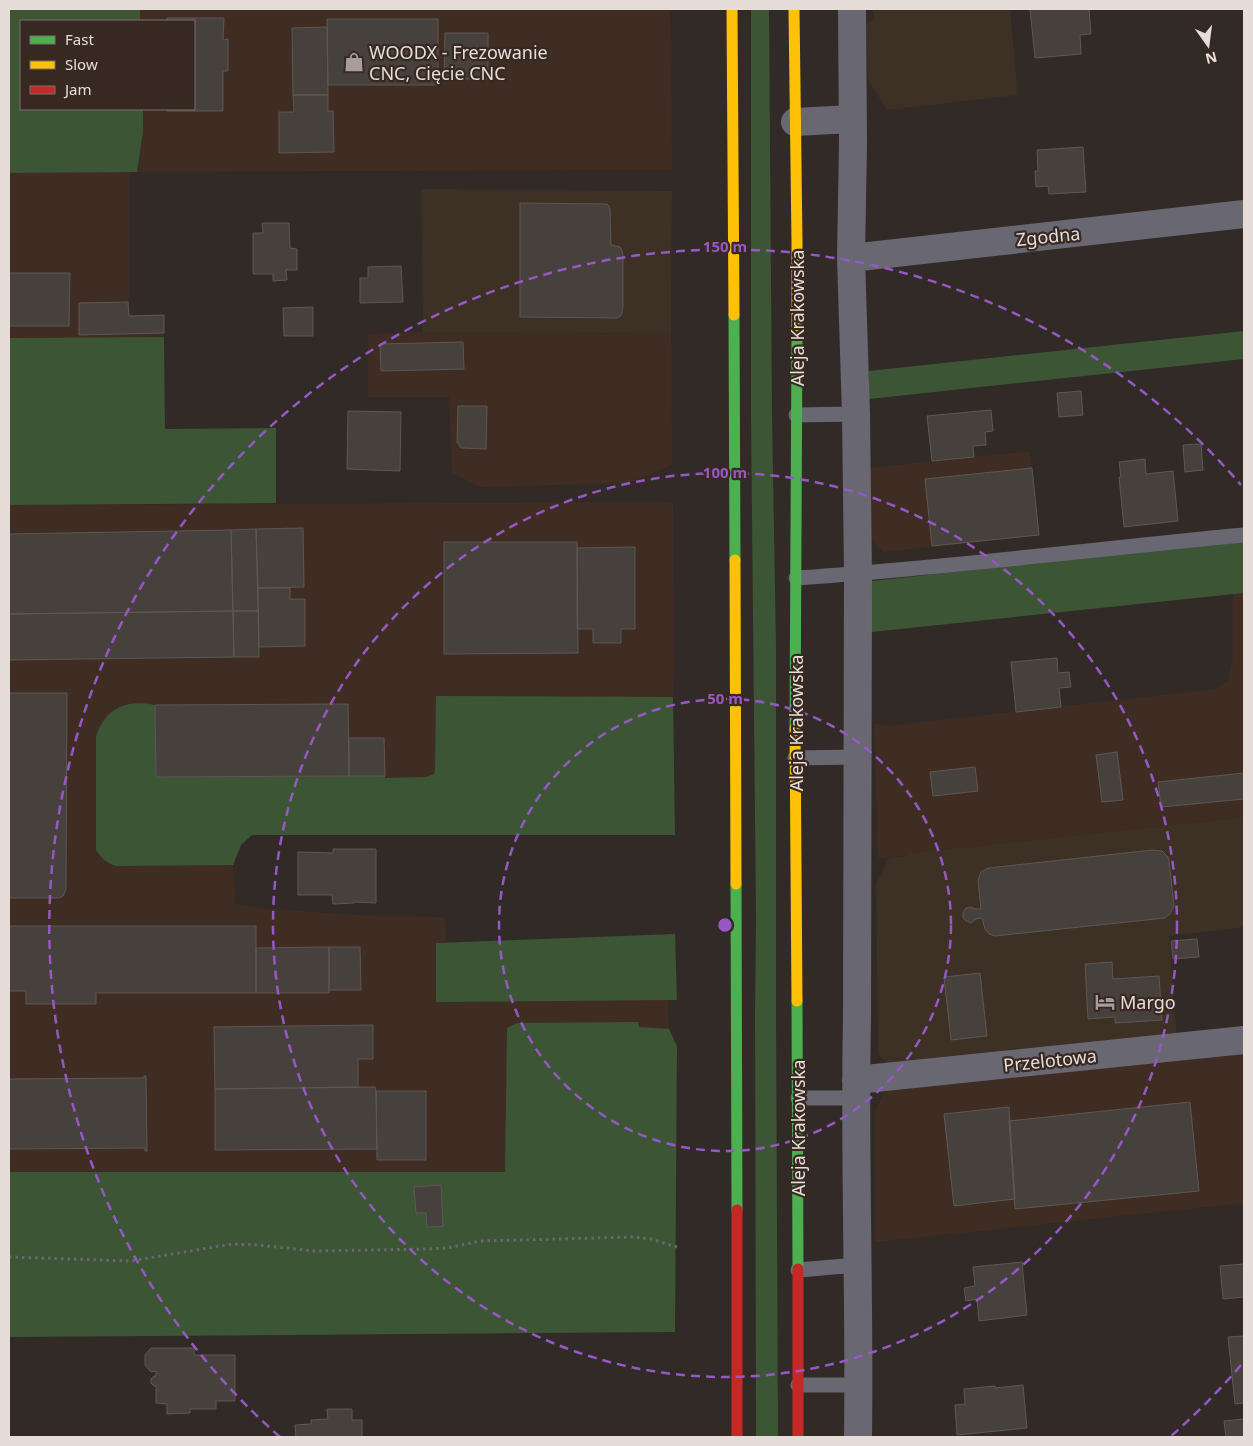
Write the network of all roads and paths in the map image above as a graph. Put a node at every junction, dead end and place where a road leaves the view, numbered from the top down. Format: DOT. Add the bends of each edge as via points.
graph roads {
  1 [pos="732,9"];
  2 [pos="794,9"];
  3 [pos="852,9"];
  4 [pos="852,119"];
  5 [pos="795,122"];
  6 [pos="1244,214"];
  7 [pos="851,258"];
  8 [pos="856,414"];
  9 [pos="796,415"];
  10 [pos="1244,535"];
  11 [pos="858,574"];
  12 [pos="796,578"];
  13 [pos="857,757"];
  14 [pos="795,758"];
  15 [pos="1244,1040"];
  16 [pos="856,1089"];
  17 [pos="798,1098"];
  18 [pos="677,1246"];
  19 [pos="9,1257"];
  20 [pos="857,1266"];
  21 [pos="798,1270"];
  22 [pos="859,1385"];
  23 [pos="798,1386"];
  24 [pos="737,1437"];
  25 [pos="798,1437"];
  26 [pos="858,1437"];
  1 -- 24 [label="main road"];
  2 -- 5 [label="main road, Aleja Krakowska"];
  3 -- 4 [label="street"];
  4 -- 5 [label="street"];
  4 -- 7 [label="street"];
  5 -- 9 [label="main road, Aleja Krakowska"];
  6 -- 7 [label="street, Zgodna"];
  7 -- 8 [label="street"];
  8 -- 9 [label="lane"];
  8 -- 11 [label="street"];
  9 -- 12 [label="main road, Aleja Krakowska"];
  10 -- 11 [label="lane"];
  11 -- 12 [label="lane"];
  11 -- 13 [label="street"];
  12 -- 14 [label="main road, Aleja Krakowska"];
  13 -- 14 [label="lane"];
  13 -- 16 [label="street"];
  14 -- 17 [label="main road, Aleja Krakowska"];
  15 -- 16 [label="street, Przelotowa"];
  16 -- 17 [label="lane"];
  16 -- 20 [label="street"];
  17 -- 21 [label="main road, Aleja Krakowska"];
  18 -- 19 [label="path" via="633,1237 481,1241 429,1249 314,1251 232,1244 131,1261"];
  20 -- 21 [label="lane"];
  20 -- 22 [label="street"];
  21 -- 23 [label="main road, Aleja Krakowska"];
  22 -- 23 [label="lane"];
  22 -- 26 [label="street"];
  23 -- 25 [label="main road, Aleja Krakowska"];
}
